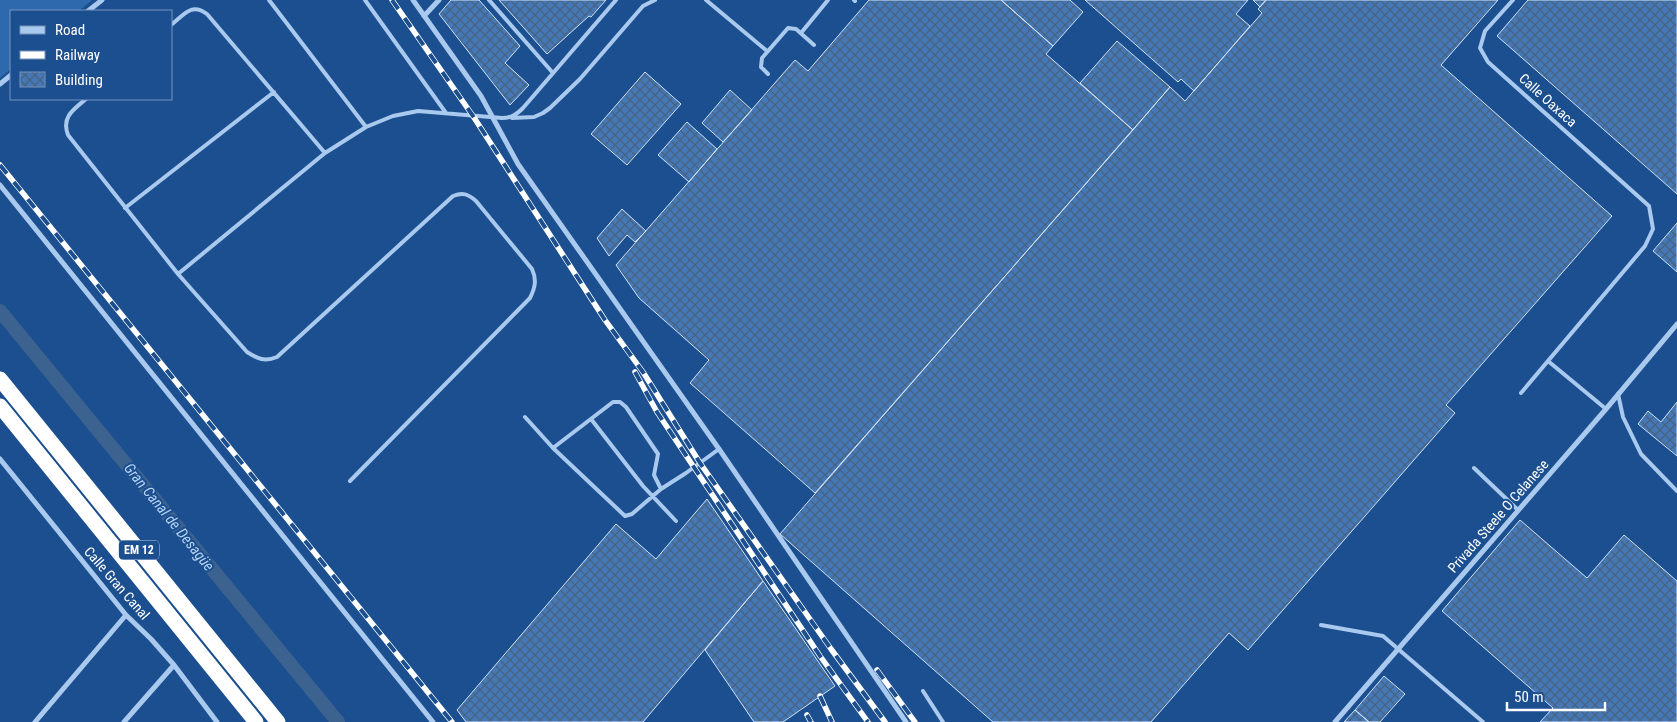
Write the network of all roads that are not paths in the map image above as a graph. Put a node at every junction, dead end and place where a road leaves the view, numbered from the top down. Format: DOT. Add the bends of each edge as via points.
graph roads {
  1 [pos="102,0"];
  2 [pos="269,0"];
  3 [pos="365,0"];
  4 [pos="413,0"];
  5 [pos="439,0"];
  6 [pos="490,0"];
  7 [pos="616,0"];
  8 [pos="655,0"];
  9 [pos="706,0"];
  10 [pos="828,0"];
  11 [pos="1514,0"];
  12 [pos="89,10"];
  13 [pos="424,16"];
  14 [pos="172,24"];
  15 [pos="801,33"];
  16 [pos="814,45"];
  17 [pos="768,51"];
  18 [pos="553,73"];
  19 [pos="768,74"];
  20 [pos="10,76"];
  21 [pos="0,84"];
  22 [pos="274,92"];
  23 [pos="85,100"];
  24 [pos="446,113"];
  25 [pos="493,117"];
  26 [pos="510,118"];
  27 [pos="366,127"];
  28 [pos="325,153"];
  29 [pos="0,185"];
  30 [pos="125,208"];
  31 [pos="178,274"];
  32 [pos="1677,324"];
  33 [pos="1548,361"];
  34 [pos="0,379"];
  35 [pos="1521,393"];
  36 [pos="1618,394"];
  37 [pos="0,406"];
  38 [pos="1606,409"];
  39 [pos="525,417"];
  40 [pos="591,419"];
  41 [pos="553,448"];
  42 [pos="719,448"];
  43 [pos="0,459"];
  44 [pos="1474,468"];
  45 [pos="350,481"];
  46 [pos="661,489"];
  47 [pos="1677,491"];
  48 [pos="652,496"];
  49 [pos="1518,510"];
  50 [pos="676,521"];
  51 [pos="126,615"];
  52 [pos="1321,624"];
  53 [pos="1398,649"];
  54 [pos="174,665"];
  55 [pos="923,691"];
  56 [pos="34,722"];
  57 [pos="124,722"];
  58 [pos="216,722"];
  59 [pos="256,722"];
  60 [pos="278,722"];
  61 [pos="433,722"];
  62 [pos="906,722"];
  63 [pos="943,722"];
  64 [pos="1334,722"];
  65 [pos="1483,722"];
  1 -- 12 [label="street"];
  2 -- 27 [label="lane"];
  3 -- 24 [label="lane"];
  4 -- 13 [label="street"];
  5 -- 13 [label="street"];
  6 -- 18 [label="lane"];
  7 -- 18 [label="lane"];
  8 -- 26 [label="lane" via="643,6 580,79 543,114"];
  9 -- 17 [label="lane"];
  10 -- 15 [label="lane"];
  11 -- 33 [label="lane, Calle Oaxaca" via="1485,31 1480,48 1488,62 1649,206 1653,229 1645,246"];
  13 -- 25 [label="street"];
  14 -- 22 [label="lane" via="188,11 198,8 207,14"];
  15 -- 16 [label="lane"];
  15 -- 17 [label="lane" via="793,27 788,28"];
  17 -- 19 [label="lane" via="760,64"];
  18 -- 26 [label="lane"];
  20 -- 21 [label="street"];
  22 -- 28 [label="lane"];
  22 -- 30 [label="lane"];
  23 -- 30 [label="lane" via="67,117 66,130"];
  24 -- 25 [label="lane"];
  24 -- 27 [label="lane" via="405,112"];
  25 -- 26 [label="lane"];
  25 -- 42 [label="street" via="518,164"];
  27 -- 28 [label="lane"];
  28 -- 31 [label="lane"];
  29 -- 61 [label="street"];
  30 -- 31 [label="lane"];
  31 -- 45 [label="lane" via="247,352 270,360 453,196 466,194 476,201 532,269 536,277 534,291"];
  32 -- 36 [label="street, Privada Steele O Celanese"];
  33 -- 35 [label="lane"];
  33 -- 38 [label="lane"];
  34 -- 60 [label="highway, EM 12"];
  36 -- 38 [label="street, Privada Steele O Celanese"];
  36 -- 47 [label="lane" via="1623,417 1641,454"];
  37 -- 59 [label="highway, EM 12"];
  38 -- 49 [label="street, Privada Steele O Celanese"];
  39 -- 41 [label="lane"];
  40 -- 41 [label="lane"];
  40 -- 46 [label="lane" via="613,402 623,403 658,454 654,475"];
  40 -- 48 [label="lane"];
  41 -- 48 [label="lane" via="622,514 630,515"];
  42 -- 46 [label="lane"];
  42 -- 62 [label="street"];
  43 -- 51 [label="street, Calle Gran Canal"];
  44 -- 49 [label="lane"];
  46 -- 48 [label="lane"];
  48 -- 50 [label="lane"];
  49 -- 53 [label="street, Privada Steele O Celanese"];
  51 -- 54 [label="street, Calle Gran Canal"];
  51 -- 56 [label="street"];
  52 -- 53 [label="lane" via="1383,636"];
  53 -- 64 [label="street, Privada Steele O Celanese"];
  53 -- 65 [label="lane"];
  54 -- 57 [label="street"];
  54 -- 58 [label="street, Calle Gran Canal"];
  55 -- 63 [label="lane"];
}
